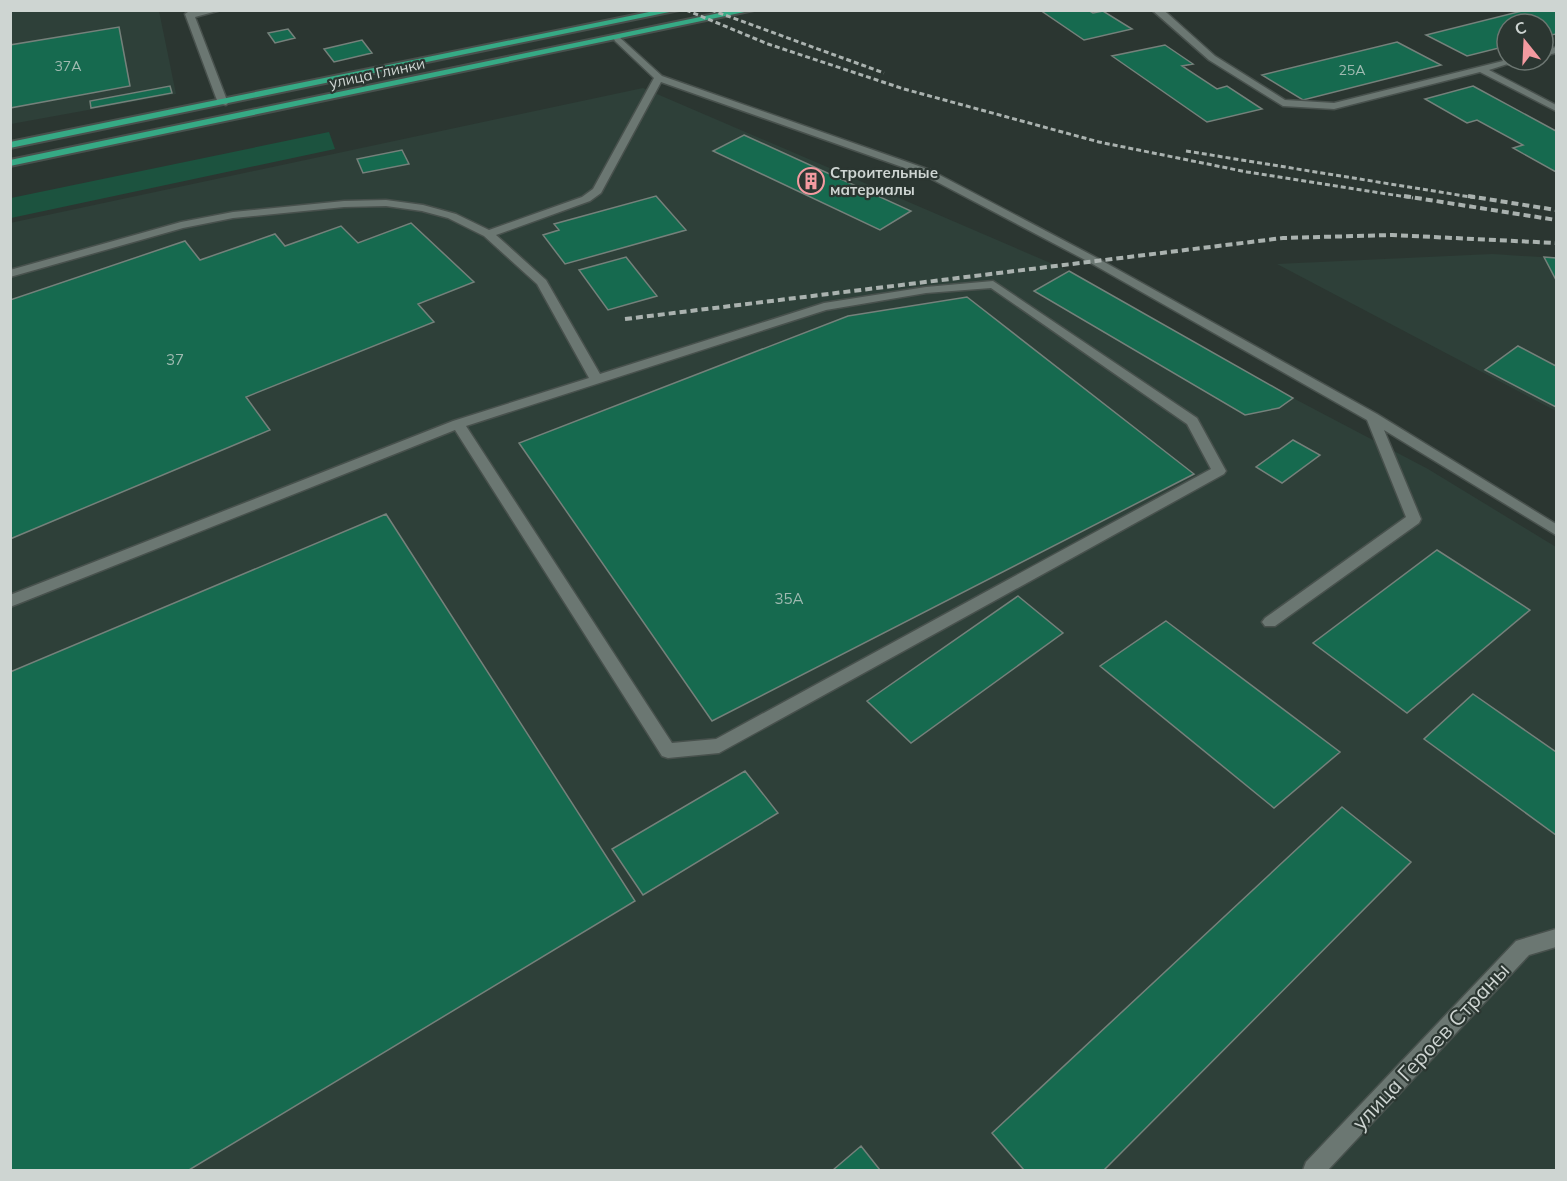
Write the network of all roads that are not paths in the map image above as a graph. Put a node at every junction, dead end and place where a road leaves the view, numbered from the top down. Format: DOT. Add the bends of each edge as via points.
graph roads {
  1 [pos="217,10"];
  2 [pos="675,10"];
  3 [pos="750,10"];
  4 [pos="1156,10"];
  5 [pos="191,12"];
  6 [pos="606,25"];
  7 [pos="618,39"];
  8 [pos="1495,65"];
  9 [pos="1481,69"];
  10 [pos="658,78"];
  11 [pos="223,103"];
  12 [pos="1557,108"];
  13 [pos="10,145"];
  14 [pos="10,163"];
  15 [pos="488,234"];
  16 [pos="10,274"];
  17 [pos="597,380"];
  18 [pos="1372,417"];
  19 [pos="458,424"];
  20 [pos="1557,530"];
  21 [pos="10,601"];
  22 [pos="1270,622"];
  23 [pos="1557,938"];
  24 [pos="1314,1170"];
  1 -- 5 [label="lane"];
  2 -- 6 [label="highway, улица Глинки"];
  3 -- 7 [label="highway, улица Глинки"];
  4 -- 9 [label="lane" via="1212,58 1283,103 1334,106"];
  5 -- 11 [label="lane"];
  6 -- 7 [label="highway"];
  6 -- 11 [label="highway, улица Глинки"];
  7 -- 10 [label="lane"];
  7 -- 14 [label="highway, улица Глинки"];
  8 -- 9 [label="lane"];
  9 -- 12 [label="lane"];
  10 -- 15 [label="lane" via="597,191 586,199"];
  10 -- 18 [label="lane" via="926,172 1093,260"];
  11 -- 13 [label="highway, улица Глинки"];
  15 -- 16 [label="lane" via="452,216 423,208 386,203 344,204 207,219"];
  15 -- 17 [label="lane" via="542,282"];
  17 -- 19 [label="lane"];
  17 -- 19 [label="lane" via="824,307 926,290 993,284 1192,421 1219,471 718,746 668,751"];
  18 -- 20 [label="lane"];
  18 -- 22 [label="lane" via="1414,519"];
  19 -- 21 [label="lane"];
  23 -- 24 [label="lane, улица Героев Страны" via="1523,947"];
}
